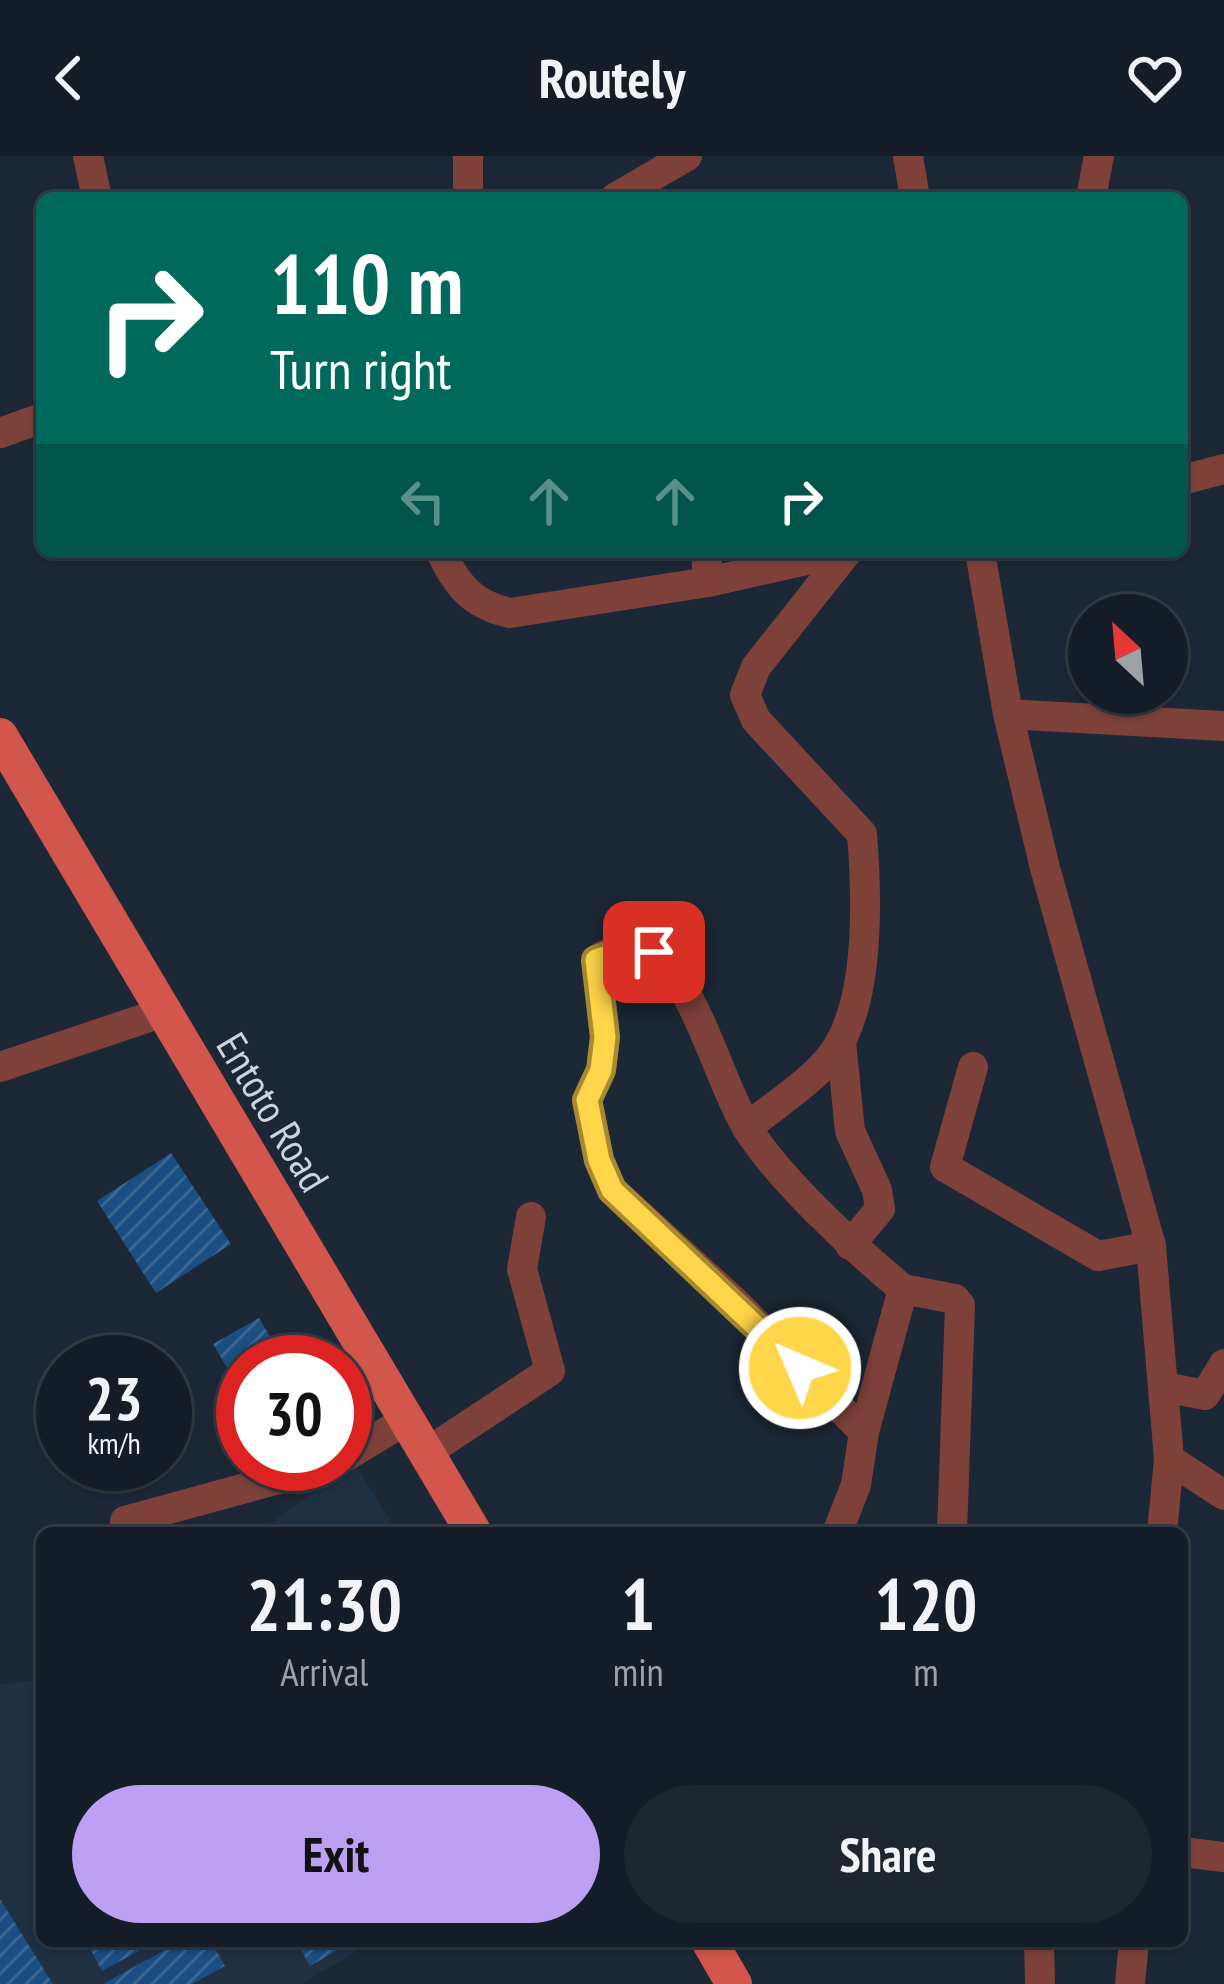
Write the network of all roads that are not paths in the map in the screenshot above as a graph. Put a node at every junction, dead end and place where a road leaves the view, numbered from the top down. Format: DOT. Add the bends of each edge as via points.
graph roads {
  1 [pos="88,156"];
  2 [pos="468,156"];
  3 [pos="687,156"];
  4 [pos="908,156"];
  5 [pos="1100,156"];
  6 [pos="96,192"];
  7 [pos="468,192"];
  8 [pos="625,192"];
  9 [pos="914,192"];
  10 [pos="1092,192"];
  11 [pos="36,420"];
  12 [pos="0,433"];
  13 [pos="1224,469"];
  14 [pos="1188,478"];
  15 [pos="444,558"];
  16 [pos="789,558"];
  17 [pos="839,558"];
  18 [pos="981,558"];
  19 [pos="707,567"];
  20 [pos="1008,714"];
  21 [pos="1224,726"];
  22 [pos="0,736"];
  23 [pos="160,1013"];
  24 [pos="842,1042"];
  25 [pos="0,1066"];
  26 [pos="974,1067"];
  27 [pos="747,1128"];
  28 [pos="531,1217"];
  29 [pos="850,1245"];
  30 [pos="1151,1246"];
  31 [pos="903,1289"];
  32 [pos="1224,1364"];
  33 [pos="1165,1387"];
  34 [pos="1215,1399"];
  35 [pos="406,1420"];
  36 [pos="864,1432"];
  37 [pos="372,1441"];
  38 [pos="426,1453"];
  39 [pos="1169,1459"];
  40 [pos="234,1491"];
  41 [pos="1224,1495"];
  42 [pos="125,1521"];
  43 [pos="470,1527"];
  44 [pos="839,1527"];
  45 [pos="952,1527"];
  46 [pos="1163,1527"];
  47 [pos="1188,1853"];
  48 [pos="1224,1857"];
  49 [pos="712,1947"];
  50 [pos="1039,1947"];
  51 [pos="1133,1947"];
  52 [pos="734,1984"];
  53 [pos="1040,1984"];
  54 [pos="1130,1984"];
  1 -- 6 [label="street"];
  2 -- 7 [label="street"];
  3 -- 8 [label="street"];
  4 -- 9 [label="street"];
  5 -- 10 [label="street"];
  11 -- 12 [label="street"];
  13 -- 14 [label="street"];
  15 -- 19 [label="street" via="481,606 510,613"];
  16 -- 19 [label="street"];
  17 -- 24 [label="street" via="756,667 745,694 756,720 862,834 864,958"];
  18 -- 20 [label="street"];
  20 -- 21 [label="street"];
  20 -- 30 [label="street"];
  22 -- 23 [label="main road, Entoto Road"];
  23 -- 25 [label="street"];
  23 -- 35 [label="main road, Entoto Road"];
  24 -- 27 [label="street"];
  24 -- 29 [label="street" via="850,1131 880,1209"];
  26 -- 30 [label="street" via="945,1167 1098,1256"];
  27 -- 29 [label="street"];
  27 -- 36 [label="street" via="691,1008 654,952 637,946 596,960 605,1037 587,1100 612,1190"];
  28 -- 38 [label="street" via="522,1268 550,1371"];
  29 -- 31 [label="street"];
  30 -- 33 [label="street"];
  31 -- 36 [label="street"];
  31 -- 45 [label="street" via="960,1305"];
  32 -- 34 [label="street"];
  33 -- 34 [label="street"];
  33 -- 39 [label="street"];
  35 -- 37 [label="street"];
  35 -- 38 [label="main road, Entoto Road"];
  36 -- 44 [label="street"];
  38 -- 43 [label="main road, Entoto Road"];
  39 -- 41 [label="street"];
  39 -- 46 [label="street"];
  40 -- 42 [label="street"];
  47 -- 48 [label="street"];
  49 -- 52 [label="main road"];
  50 -- 53 [label="street"];
  51 -- 54 [label="street"];
}
